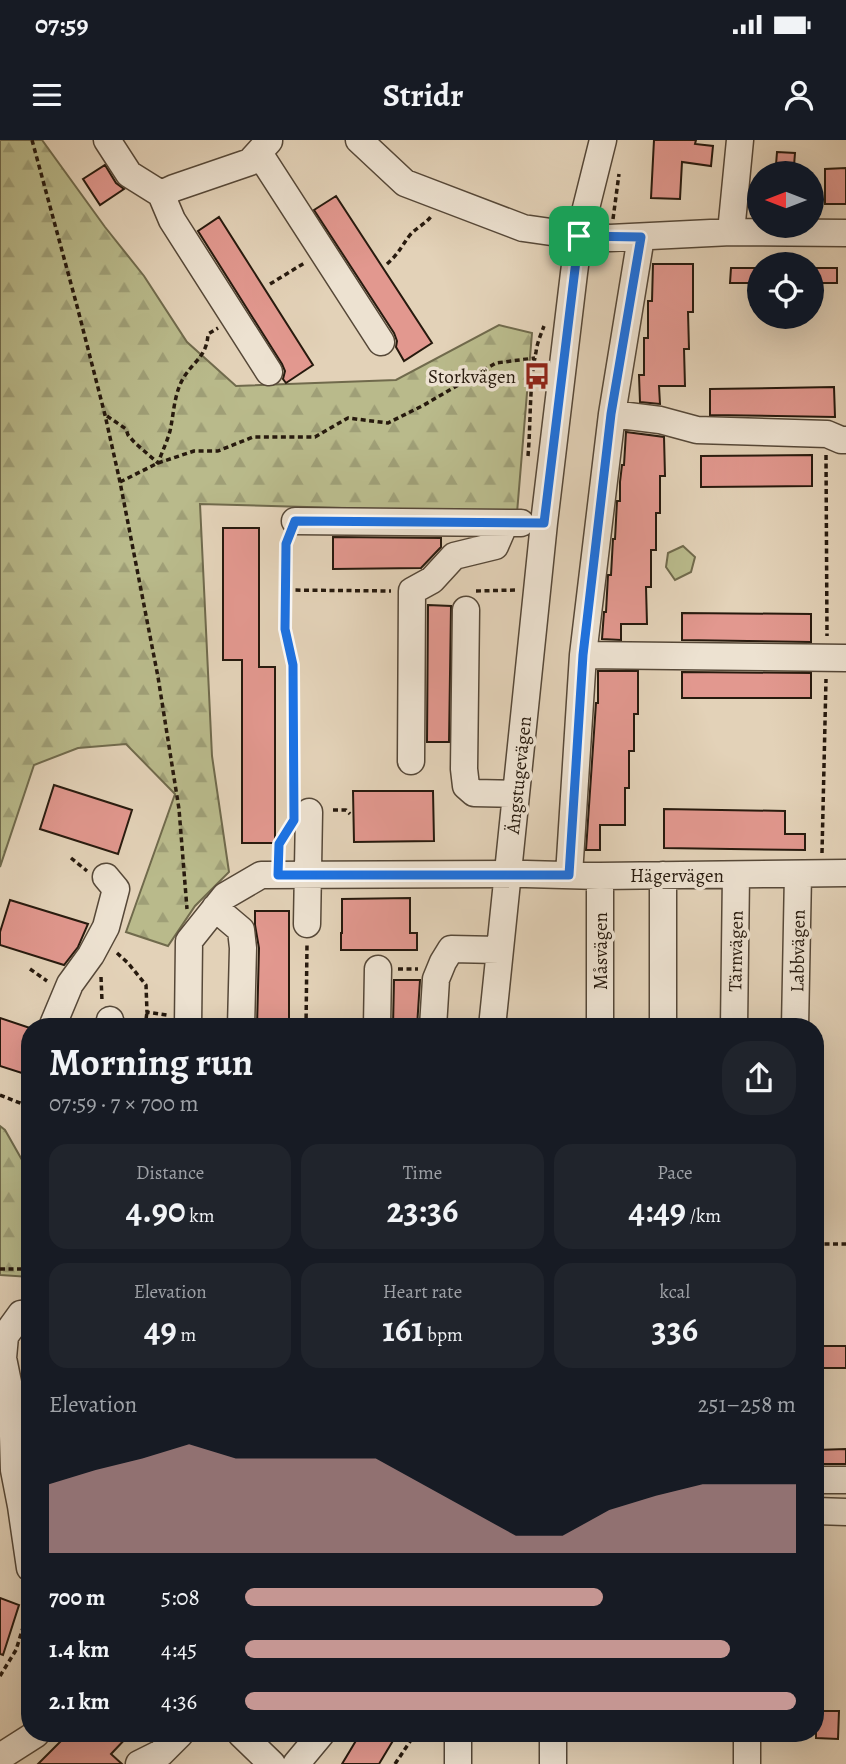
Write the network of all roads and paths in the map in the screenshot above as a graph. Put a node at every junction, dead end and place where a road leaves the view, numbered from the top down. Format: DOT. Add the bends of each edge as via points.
graph roads {
  1 [pos="32,140"];
  2 [pos="107,140"];
  3 [pos="359,140"];
  4 [pos="603,140"];
  5 [pos="740,140"];
  6 [pos="265,146"];
  7 [pos="161,194"];
  8 [pos="433,213"];
  9 [pos="732,232"];
  10 [pos="846,233"];
  11 [pos="579,236"];
  12 [pos="641,237"];
  13 [pos="323,251"];
  14 [pos="387,264"];
  15 [pos="270,284"];
  16 [pos="208,334"];
  17 [pos="381,342"];
  18 [pos="535,358"];
  19 [pos="269,372"];
  20 [pos="611,414"];
  21 [pos="105,415"];
  22 [pos="846,440"];
  23 [pos="158,463"];
  24 [pos="120,482"];
  25 [pos="295,521"];
  26 [pos="505,523"];
  27 [pos="544,523"];
  28 [pos="466,610"];
  29 [pos="583,655"];
  30 [pos="846,658"];
  31 [pos="411,761"];
  32 [pos="516,794"];
  33 [pos="306,813"];
  34 [pos="350,814"];
  35 [pos="846,873"];
  36 [pos="508,874"];
  37 [pos="798,874"];
  38 [pos="278,875"];
  39 [pos="308,875"];
  40 [pos="569,875"];
  41 [pos="663,875"];
  42 [pos="736,875"];
  43 [pos="600,876"];
  44 [pos="106,877"];
  45 [pos="215,908"];
  46 [pos="307,925"];
  47 [pos="189,941"];
  48 [pos="499,950"];
  49 [pos="91,955"];
  50 [pos="378,969"];
  51 [pos="147,1012"];
  52 [pos="56,1018"];
  53 [pos="146,1018"];
  54 [pos="169,1018"];
  55 [pos="188,1018"];
  56 [pos="242,1018"];
  57 [pos="306,1018"];
  58 [pos="377,1018"];
  59 [pos="434,1018"];
  60 [pos="493,1018"];
  61 [pos="600,1018"];
  62 [pos="663,1018"];
  63 [pos="734,1018"];
  64 [pos="795,1018"];
  65 [pos="0,1095"];
  66 [pos="21,1103"];
  67 [pos="824,1244"];
  68 [pos="846,1244"];
  69 [pos="0,1269"];
  70 [pos="21,1269"];
  71 [pos="21,1314"];
  72 [pos="824,1480"];
  73 [pos="846,1480"];
  74 [pos="21,1506"];
  75 [pos="824,1511"];
  76 [pos="846,1512"];
  77 [pos="21,1634"];
  78 [pos="0,1676"];
  79 [pos="23,1742"];
  80 [pos="172,1742"];
  81 [pos="249,1742"];
  82 [pos="314,1742"];
  83 [pos="410,1742"];
  84 [pos="458,1742"];
  85 [pos="553,1742"];
  86 [pos="747,1742"];
  87 [pos="0,1757"];
  88 [pos="139,1764"];
  89 [pos="272,1764"];
  90 [pos="296,1764"];
  91 [pos="395,1764"];
  92 [pos="458,1764"];
  93 [pos="553,1764"];
  94 [pos="747,1764"];
  1 -- 21 [label="path"];
  2 -- 7 [label="street" via="129,174"];
  3 -- 11 [label="street" via="405,183 523,228"];
  4 -- 11 [label="street, Ängstugevägen"];
  5 -- 9 [label="street"];
  6 -- 7 [label="street" via="250,162"];
  6 -- 13 [label="street"];
  7 -- 19 [label="street" via="172,220"];
  8 -- 14 [label="path"];
  9 -- 10 [label="street"];
  9 -- 12 [label="street"];
  11 -- 12 [label="street"];
  11 -- 27 [label="street, Ängstugevägen"];
  12 -- 20 [label="street"];
  13 -- 15 [label="path"];
  13 -- 17 [label="street"];
  16 -- 23 [label="path" via="205,351 182,381"];
  18 -- 23 [label="path" via="496,363 388,423 348,418 315,437 253,437"];
  20 -- 22 [label="street" via="697,430 827,434"];
  20 -- 29 [label="street"];
  21 -- 23 [label="path"];
  21 -- 24 [label="path"];
  23 -- 24 [label="path"];
  24 -- 47 [label="path" via="159,677 177,796"];
  25 -- 26 [label="street"];
  25 -- 33 [label="path" via="286,544 285,629 293,665"];
  26 -- 27 [label="street"];
  26 -- 31 [label="street" via="495,546 454,556 432,580 412,591"];
  27 -- 32 [label="street, Ängstugevägen"];
  28 -- 32 [label="street" via="466,786 474,793"];
  29 -- 30 [label="street"];
  29 -- 40 [label="street"];
  32 -- 36 [label="street, Ängstugevägen"];
  33 -- 34 [label="path" via="346,810"];
  33 -- 38 [label="path" via="279,844"];
  33 -- 39 [label="street"];
  35 -- 37 [label="street, Hägervägen"];
  36 -- 39 [label="street, Hägervägen"];
  36 -- 40 [label="street, Hägervägen"];
  36 -- 48 [label="street, Ängstugevägen"];
  37 -- 42 [label="street, Hägervägen"];
  37 -- 64 [label="street, Labbvägen"];
  38 -- 39 [label="street, Hägervägen"];
  38 -- 45 [label="street, Hägervägen" via="261,875 225,896"];
  39 -- 46 [label="street"];
  40 -- 43 [label="street, Hägervägen"];
  41 -- 42 [label="street, Hägervägen"];
  41 -- 43 [label="street, Hägervägen"];
  41 -- 62 [label="street"];
  42 -- 63 [label="street, Tärnvägen"];
  43 -- 61 [label="street, Måsvägen"];
  44 -- 49 [label="street" via="116,889 106,928"];
  45 -- 47 [label="street, Hägervägen"];
  45 -- 56 [label="street" via="241,930"];
  46 -- 57 [label="path"];
  47 -- 55 [label="street"];
  48 -- 59 [label="street" via="451,949 436,979"];
  48 -- 60 [label="street, Ängstugevägen"];
  49 -- 51 [label="path" via="118,953 128,963 146,985"];
  49 -- 52 [label="street" via="70,984"];
  50 -- 58 [label="street"];
  51 -- 53 [label="path"];
  51 -- 54 [label="path"];
  65 -- 66 [label="path"];
  67 -- 68 [label="path"];
  69 -- 70 [label="path"];
  71 -- 74 [label="street" via="5,1336 3,1358 12,1402 14,1470"];
  72 -- 73 [label="street"];
  75 -- 76 [label="street"];
  77 -- 78 [label="path"];
  79 -- 87 [label="street"];
  80 -- 88 [label="street"];
  81 -- 89 [label="street"];
  82 -- 90 [label="street"];
  83 -- 91 [label="path"];
  84 -- 92 [label="street"];
  85 -- 93 [label="street"];
  86 -- 94 [label="street"];
}
